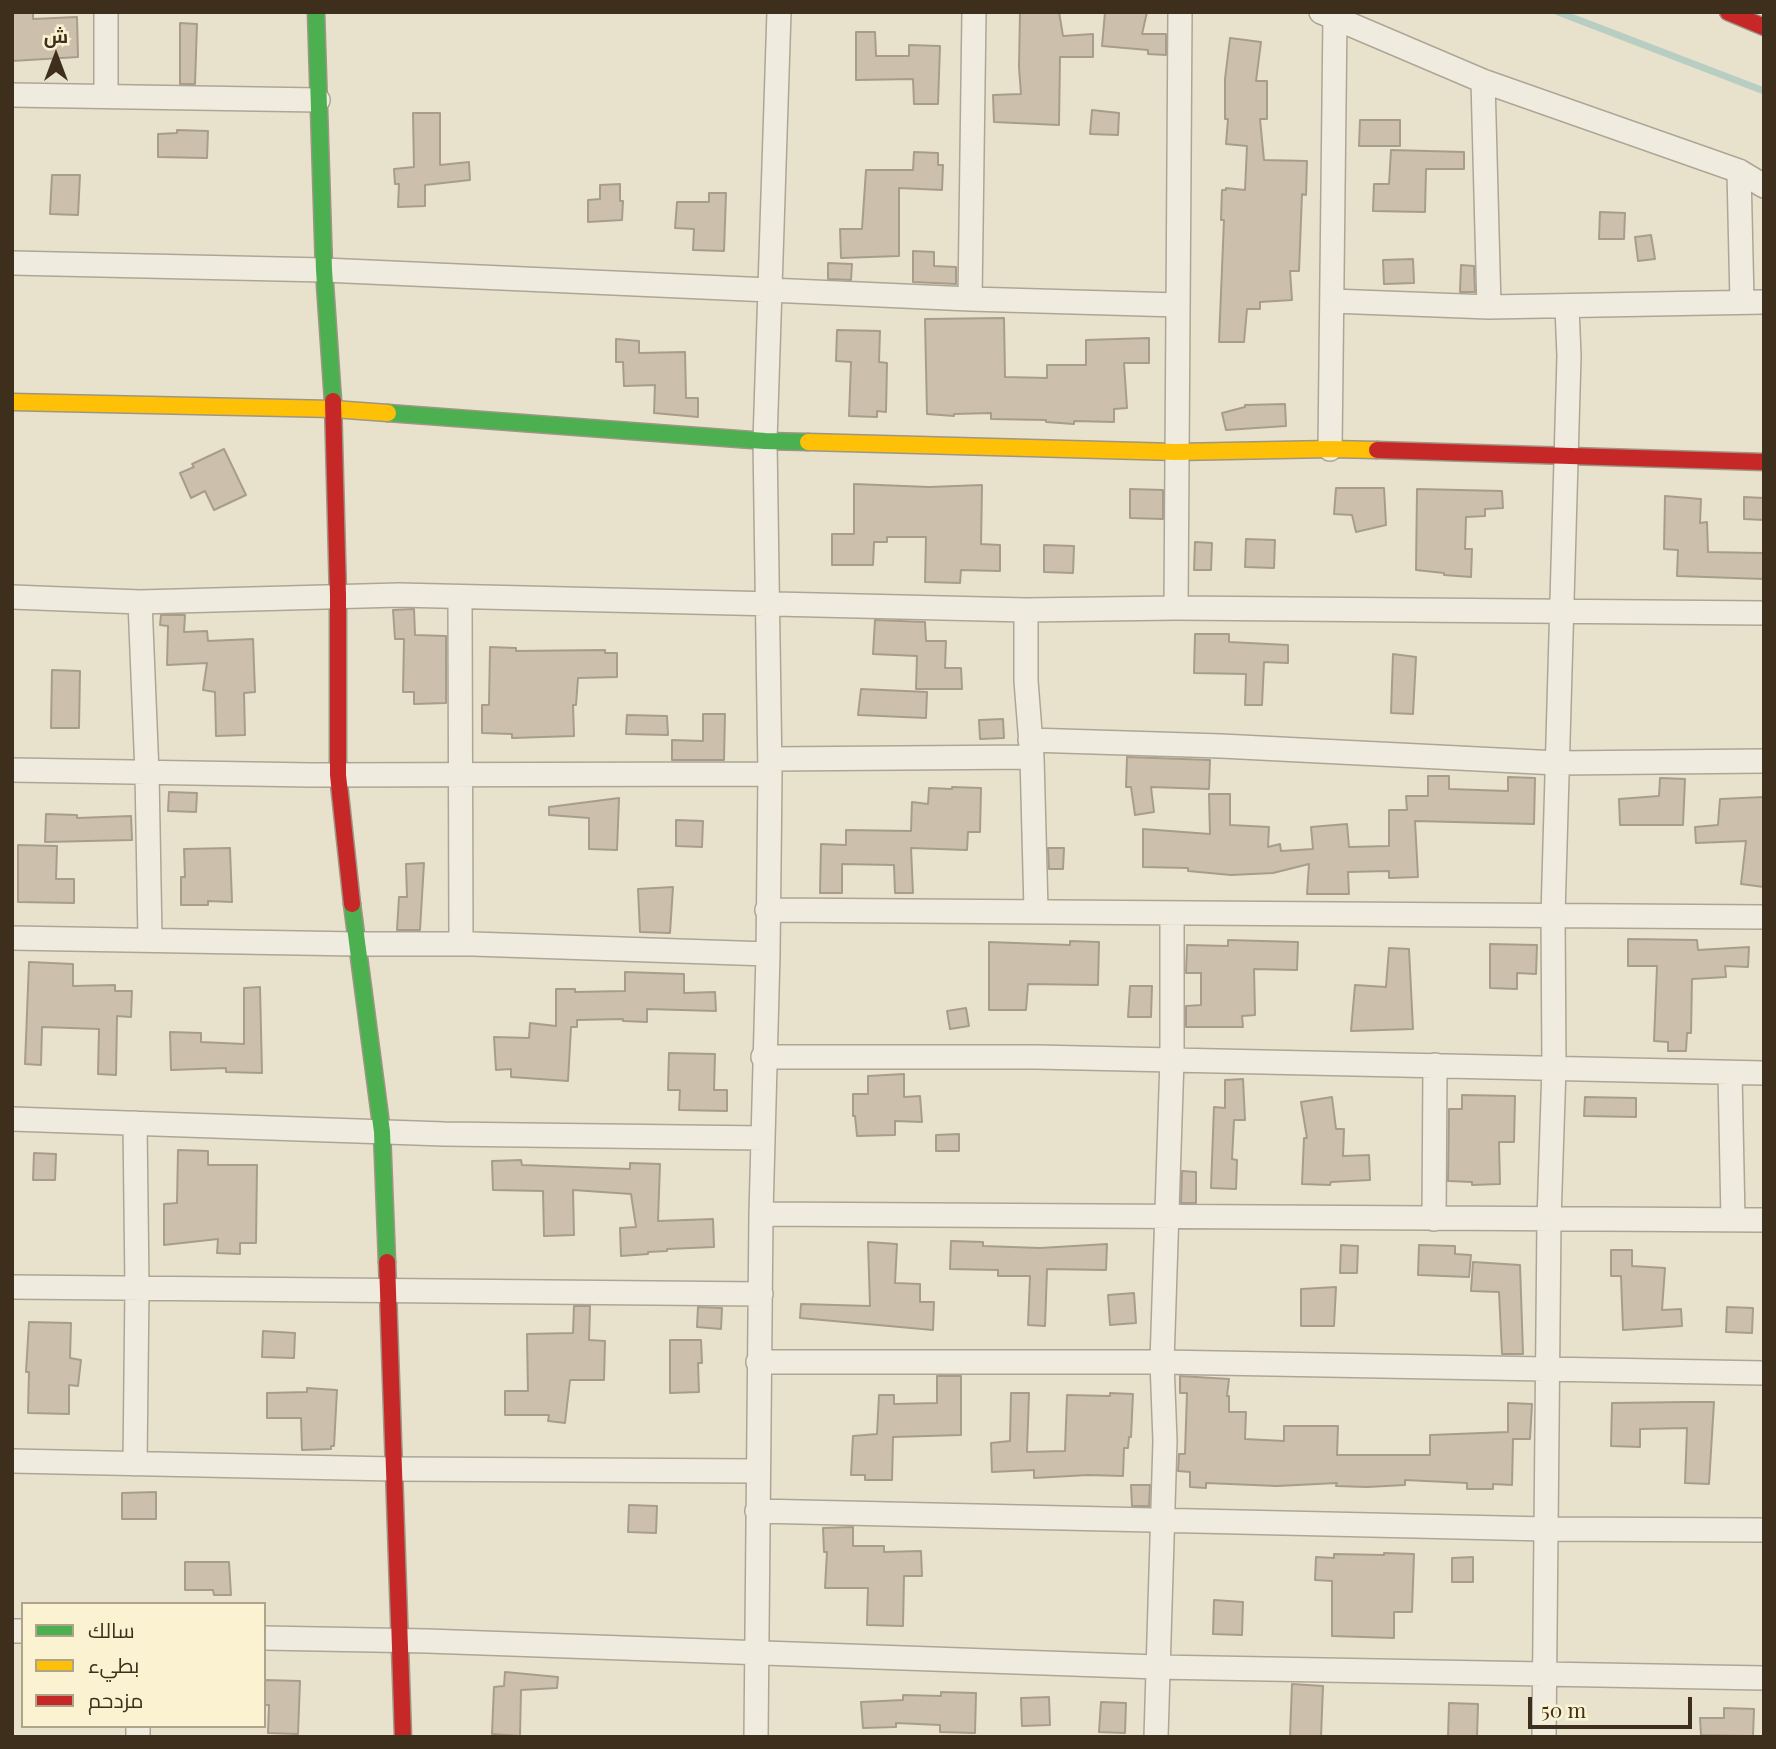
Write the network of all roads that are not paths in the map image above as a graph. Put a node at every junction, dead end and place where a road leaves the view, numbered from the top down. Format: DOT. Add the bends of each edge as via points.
graph roads {
  1 [pos="106,12"];
  2 [pos="316,12"];
  3 [pos="779,12"];
  4 [pos="974,12"];
  5 [pos="1180,12"];
  6 [pos="1728,12"];
  7 [pos="1328,14"];
  8 [pos="1764,27"];
  9 [pos="1483,81"];
  10 [pos="12,95"];
  11 [pos="106,95"];
  12 [pos="318,100"];
  13 [pos="1739,171"];
  14 [pos="1764,186"];
  15 [pos="12,263"];
  16 [pos="324,270"];
  17 [pos="770,289"];
  18 [pos="970,299"];
  19 [pos="1332,301"];
  20 [pos="1753,302"];
  21 [pos="1178,305"];
  22 [pos="1489,307"];
  23 [pos="1567,307"];
  24 [pos="12,402"];
  25 [pos="333,408"];
  26 [pos="765,441"];
  27 [pos="1331,449"];
  28 [pos="1176,452"];
  29 [pos="1566,455"];
  30 [pos="1764,462"];
  31 [pos="338,596"];
  32 [pos="12,597"];
  33 [pos="460,597"];
  34 [pos="140,602"];
  35 [pos="766,603"];
  36 [pos="1176,608"];
  37 [pos="1026,610"];
  38 [pos="1560,612"];
  39 [pos="1764,613"];
  40 [pos="1031,748"];
  41 [pos="1764,761"];
  42 [pos="1557,763"];
  43 [pos="770,766"];
  44 [pos="12,770"];
  45 [pos="147,773"];
  46 [pos="338,775"];
  47 [pos="462,775"];
  48 [pos="767,910"];
  49 [pos="1037,910"];
  50 [pos="1172,913"];
  51 [pos="1553,915"];
  52 [pos="1764,917"];
  53 [pos="12,938"];
  54 [pos="150,939"];
  55 [pos="356,944"];
  56 [pos="461,944"];
  57 [pos="768,954"];
  58 [pos="763,1057"];
  59 [pos="1172,1059"];
  60 [pos="1435,1065"];
  61 [pos="1554,1067"];
  62 [pos="1730,1073"];
  63 [pos="1764,1073"];
  64 [pos="12,1119"];
  65 [pos="135,1123"];
  66 [pos="382,1132"];
  67 [pos="763,1138"];
  68 [pos="761,1213"];
  69 [pos="1168,1217"];
  70 [pos="1434,1219"];
  71 [pos="1549,1220"];
  72 [pos="1733,1220"];
  73 [pos="1764,1220"];
  74 [pos="12,1287"];
  75 [pos="137,1287"];
  76 [pos="387,1292"];
  77 [pos="761,1294"];
  78 [pos="758,1362"];
  79 [pos="1162,1362"];
  80 [pos="1549,1370"];
  81 [pos="1764,1373"];
  82 [pos="12,1461"];
  83 [pos="135,1464"];
  84 [pos="393,1469"];
  85 [pos="758,1471"];
  86 [pos="757,1511"];
  87 [pos="1163,1519"];
  88 [pos="1546,1529"];
  89 [pos="1764,1530"];
  90 [pos="266,1638"];
  91 [pos="400,1640"];
  92 [pos="758,1653"];
  93 [pos="1157,1667"];
  94 [pos="1545,1675"];
  95 [pos="1764,1678"];
  96 [pos="403,1737"];
  97 [pos="756,1737"];
  98 [pos="1157,1737"];
  99 [pos="1544,1737"];
  1 -- 11 [label="street"];
  2 -- 12 [label="street"];
  3 -- 17 [label="street"];
  4 -- 18 [label="street"];
  5 -- 21 [label="street"];
  6 -- 8 [label="street"];
  7 -- 9 [label="street"];
  7 -- 19 [label="street"];
  9 -- 13 [label="street"];
  9 -- 22 [label="street"];
  10 -- 11 [label="street"];
  11 -- 12 [label="street"];
  12 -- 16 [label="street"];
  13 -- 14 [label="street"];
  13 -- 20 [label="street"];
  15 -- 16 [label="street"];
  16 -- 17 [label="street"];
  16 -- 25 [label="street"];
  17 -- 18 [label="street"];
  17 -- 26 [label="street"];
  18 -- 21 [label="street"];
  19 -- 22 [label="street"];
  19 -- 27 [label="street"];
  20 -- 23 [label="street"];
  21 -- 28 [label="street"];
  22 -- 23 [label="street"];
  23 -- 29 [label="street"];
  24 -- 25 [label="street"];
  25 -- 26 [label="street"];
  25 -- 31 [label="street"];
  26 -- 28 [label="street"];
  26 -- 35 [label="street"];
  27 -- 28 [label="street"];
  27 -- 29 [label="street"];
  28 -- 36 [label="street"];
  29 -- 30 [label="street"];
  29 -- 38 [label="street"];
  31 -- 33 [label="street"];
  31 -- 34 [label="street"];
  31 -- 46 [label="street"];
  32 -- 34 [label="street"];
  33 -- 35 [label="street"];
  33 -- 47 [label="street"];
  34 -- 45 [label="street"];
  35 -- 37 [label="street"];
  35 -- 43 [label="street"];
  36 -- 37 [label="street"];
  36 -- 38 [label="street"];
  37 -- 40 [label="street"];
  38 -- 39 [label="street"];
  38 -- 42 [label="street"];
  40 -- 42 [label="street" via="1221,746"];
  40 -- 43 [label="street"];
  40 -- 49 [label="street"];
  41 -- 42 [label="street"];
  42 -- 51 [label="street"];
  43 -- 47 [label="street"];
  43 -- 48 [label="street"];
  44 -- 45 [label="street"];
  45 -- 46 [label="street"];
  45 -- 54 [label="street"];
  46 -- 47 [label="street"];
  46 -- 55 [label="street"];
  47 -- 56 [label="street"];
  48 -- 49 [label="street"];
  48 -- 57 [label="street"];
  49 -- 50 [label="street"];
  50 -- 51 [label="street"];
  50 -- 59 [label="street"];
  51 -- 52 [label="street"];
  51 -- 61 [label="street"];
  53 -- 54 [label="street"];
  54 -- 55 [label="street"];
  55 -- 56 [label="street"];
  55 -- 66 [label="street"];
  56 -- 57 [label="street"];
  57 -- 58 [label="street"];
  58 -- 59 [label="street"];
  58 -- 67 [label="street"];
  59 -- 60 [label="street"];
  59 -- 69 [label="street"];
  60 -- 61 [label="street"];
  60 -- 70 [label="street"];
  61 -- 62 [label="street"];
  61 -- 71 [label="street"];
  62 -- 63 [label="street"];
  62 -- 72 [label="street"];
  64 -- 65 [label="street"];
  65 -- 66 [label="street"];
  65 -- 75 [label="street"];
  66 -- 67 [label="street"];
  66 -- 76 [label="street"];
  67 -- 68 [label="street"];
  68 -- 69 [label="street"];
  68 -- 77 [label="street"];
  69 -- 70 [label="street"];
  69 -- 79 [label="street"];
  70 -- 71 [label="street"];
  71 -- 72 [label="street"];
  71 -- 80 [label="street"];
  72 -- 73 [label="street"];
  74 -- 75 [label="street"];
  75 -- 76 [label="street"];
  75 -- 83 [label="street"];
  76 -- 77 [label="street"];
  76 -- 84 [label="street"];
  77 -- 78 [label="street"];
  78 -- 79 [label="street"];
  78 -- 85 [label="street"];
  79 -- 80 [label="street"];
  79 -- 87 [label="street"];
  80 -- 81 [label="street"];
  80 -- 88 [label="street"];
  82 -- 83 [label="street"];
  83 -- 84 [label="street"];
  84 -- 85 [label="street"];
  84 -- 91 [label="street"];
  85 -- 86 [label="street"];
  86 -- 87 [label="street"];
  86 -- 92 [label="street"];
  87 -- 88 [label="street"];
  87 -- 93 [label="street"];
  88 -- 89 [label="street"];
  88 -- 94 [label="street"];
  90 -- 91 [label="street"];
  91 -- 92 [label="street"];
  91 -- 96 [label="street"];
  92 -- 93 [label="street"];
  92 -- 97 [label="street"];
  93 -- 94 [label="street"];
  93 -- 98 [label="street"];
  94 -- 95 [label="street"];
  94 -- 99 [label="street"];
}
